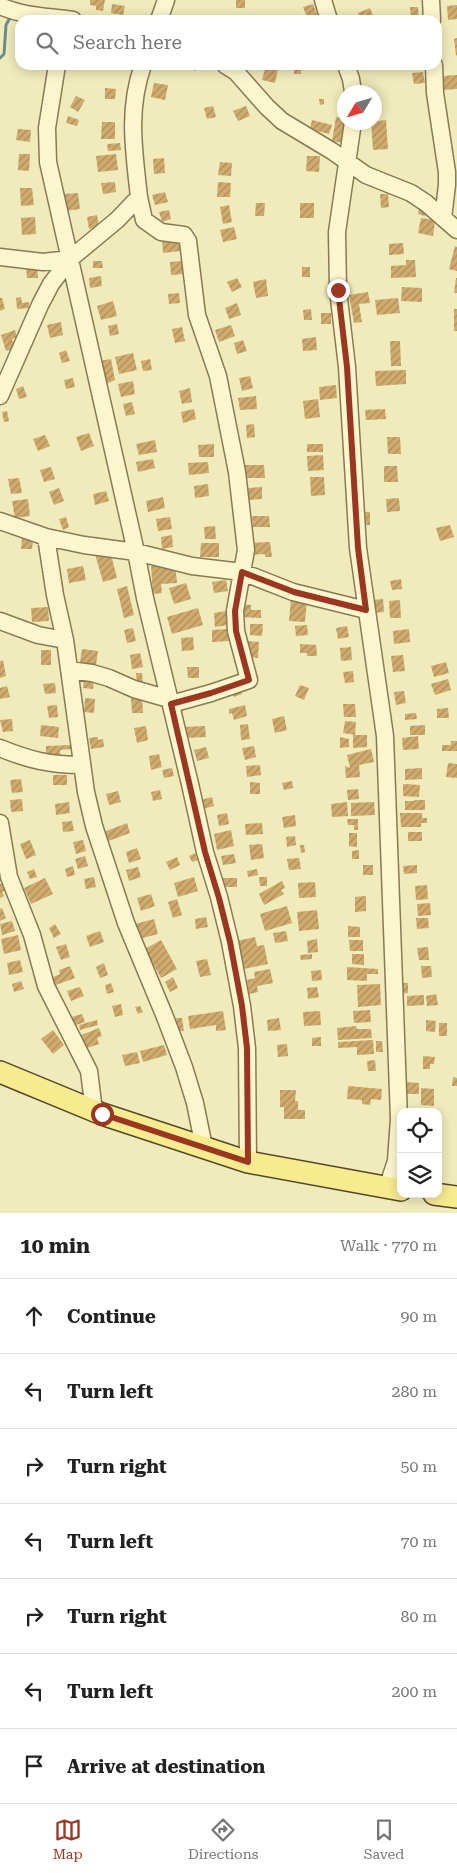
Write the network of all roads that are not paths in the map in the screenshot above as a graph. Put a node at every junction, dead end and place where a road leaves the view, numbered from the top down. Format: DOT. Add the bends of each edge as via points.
graph roads {
  1 [pos="166,0"];
  2 [pos="323,0"];
  3 [pos="431,0"];
  4 [pos="10,10"];
  5 [pos="31,15"];
  6 [pos="161,15"];
  7 [pos="328,15"];
  8 [pos="432,15"];
  9 [pos="56,70"];
  10 [pos="141,70"];
  11 [pos="233,70"];
  12 [pos="348,70"];
  13 [pos="434,70"];
  14 [pos="352,85"];
  15 [pos="352,130"];
  16 [pos="348,163"];
  17 [pos="139,197"];
  18 [pos="443,218"];
  19 [pos="457,230"];
  20 [pos="0,257"];
  21 [pos="70,259"];
  22 [pos="0,396"];
  23 [pos="0,521"];
  24 [pos="46,537"];
  25 [pos="136,552"];
  26 [pos="242,572"];
  27 [pos="366,610"];
  28 [pos="0,621"];
  29 [pos="65,640"];
  30 [pos="69,670"];
  31 [pos="170,702"];
  32 [pos="0,748"];
  33 [pos="82,765"];
  34 [pos="0,823"];
  35 [pos="0,1072"];
  36 [pos="94,1110"];
  37 [pos="204,1147"];
  38 [pos="248,1162"];
  39 [pos="394,1189"];
  40 [pos="442,1195"];
  41 [pos="457,1197"];
  1 -- 6 [label="street"];
  2 -- 7 [label="street"];
  3 -- 8 [label="street"];
  4 -- 5 [label="street"];
  9 -- 21 [label="street" via="46,144"];
  10 -- 17 [label="street" via="132,120"];
  11 -- 16 [label="street" via="282,121"];
  12 -- 14 [label="street"];
  13 -- 18 [label="street" via="447,172"];
  15 -- 16 [label="street"];
  16 -- 18 [label="street" via="411,193"];
  16 -- 27 [label="street" via="337,232 338,290 347,367 358,548"];
  17 -- 21 [label="street"];
  17 -- 26 [label="street" via="144,220 162,232 184,235 188,241 197,315 218,376 237,472 246,550"];
  18 -- 19 [label="street"];
  20 -- 21 [label="street" via="43,262"];
  21 -- 22 [label="street" via="45,295"];
  21 -- 25 [label="street"];
  23 -- 24 [label="street"];
  24 -- 25 [label="street"];
  24 -- 29 [label="street"];
  25 -- 26 [label="street" via="192,566"];
  25 -- 31 [label="street"];
  26 -- 27 [label="street" via="294,592"];
  26 -- 31 [label="street" via="235,611 236,631 249,680"];
  27 -- 39 [label="street" via="385,736 399,1119"];
  28 -- 29 [label="street" via="38,635"];
  29 -- 30 [label="street"];
  30 -- 31 [label="street" via="92,672"];
  30 -- 33 [label="street"];
  31 -- 38 [label="street" via="230,942 242,1006 247,1048"];
  32 -- 33 [label="street" via="36,762"];
  33 -- 37 [label="street" via="94,826 126,923 184,1066"];
  34 -- 36 [label="street" via="10,877 32,935 46,986 89,1071"];
  35 -- 36 [label="main road"];
  36 -- 37 [label="main road"];
  37 -- 38 [label="main road"];
  38 -- 39 [label="main road"];
  40 -- 41 [label="main road"];
}
